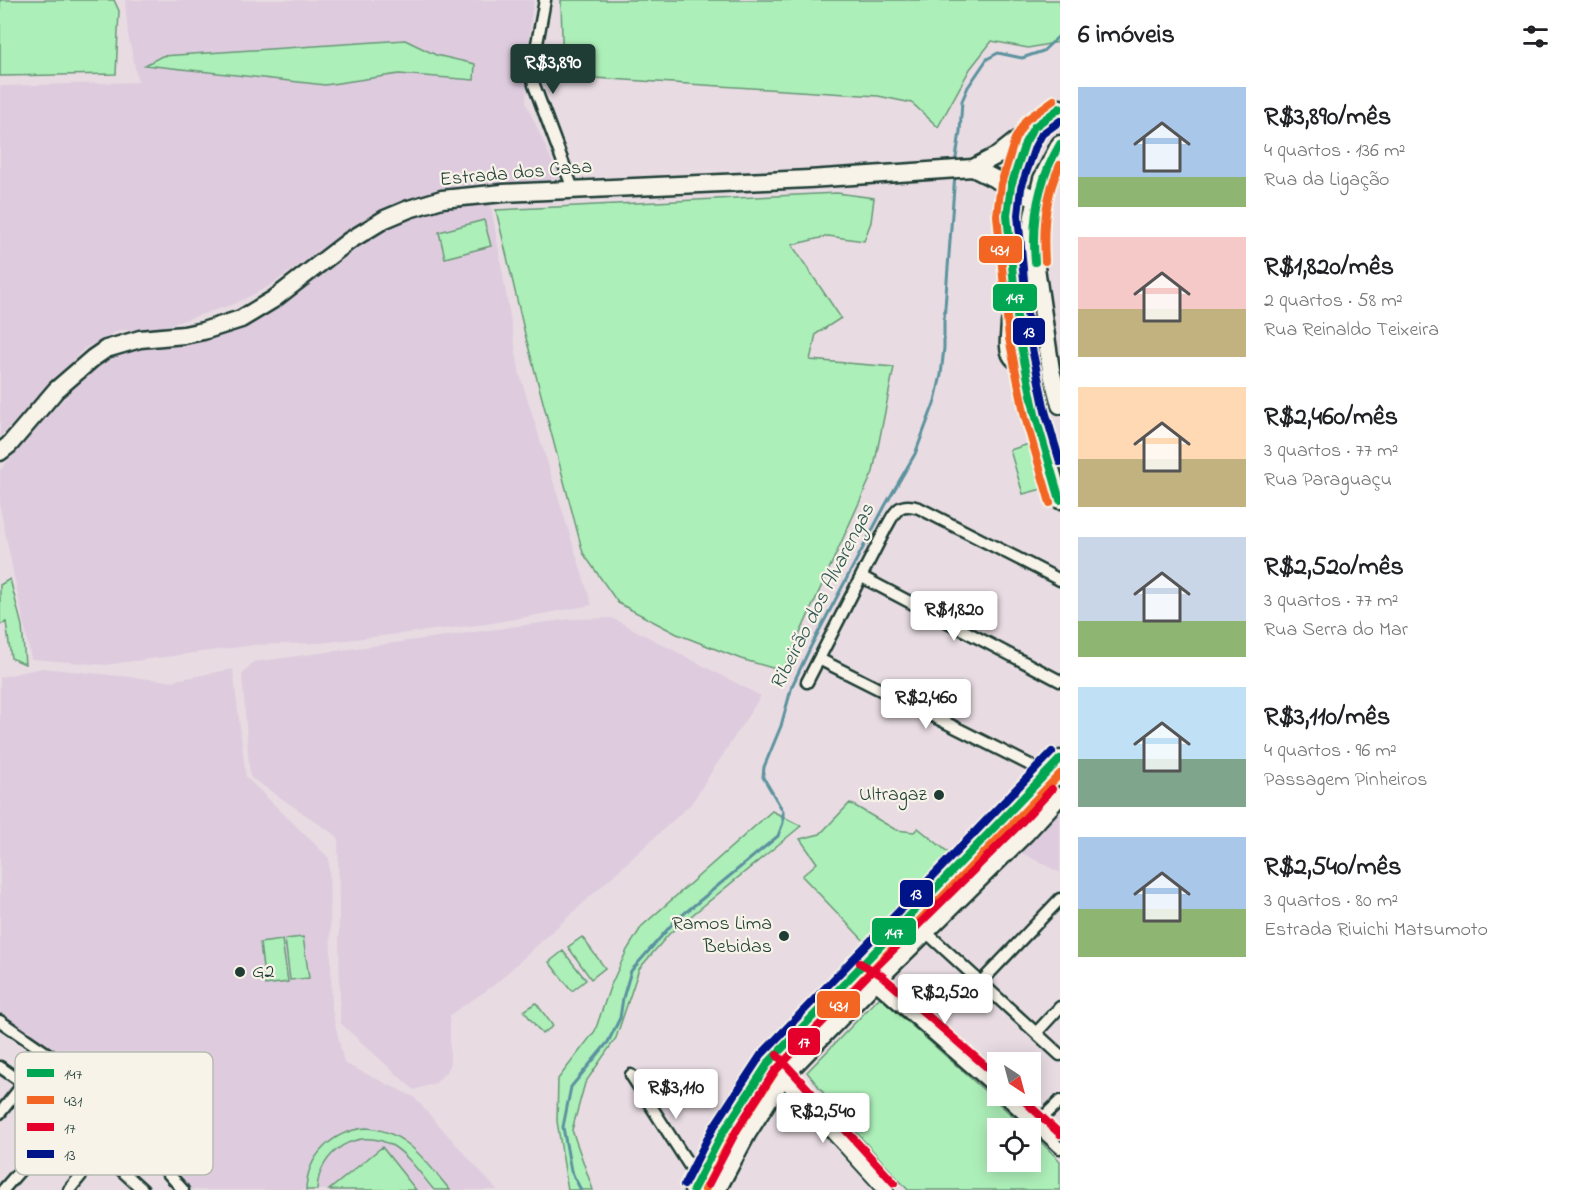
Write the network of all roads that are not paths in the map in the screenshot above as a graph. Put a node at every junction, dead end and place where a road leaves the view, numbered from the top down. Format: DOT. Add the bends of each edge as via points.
graph roads {
  1 [pos="544,0"];
  2 [pos="1060,108"];
  3 [pos="1034,128"];
  4 [pos="1060,144"];
  5 [pos="968,168"];
  6 [pos="989,175"];
  7 [pos="1011,186"];
  8 [pos="573,189"];
  9 [pos="1037,200"];
  10 [pos="1008,206"];
  11 [pos="1025,365"];
  12 [pos="1056,372"];
  13 [pos="1060,405"];
  14 [pos="0,452"];
  15 [pos="1060,500"];
  16 [pos="862,577"];
  17 [pos="1059,579"];
  18 [pos="819,659"];
  19 [pos="1060,681"];
  20 [pos="807,682"];
  21 [pos="1060,759"];
  22 [pos="1053,777"];
  23 [pos="1060,796"];
  24 [pos="1060,899"];
  25 [pos="926,932"];
  26 [pos="855,972"];
  27 [pos="981,982"];
  28 [pos="874,983"];
  29 [pos="1060,1007"];
  30 [pos="0,1021"];
  31 [pos="1036,1033"];
  32 [pos="45,1052"];
  33 [pos="1060,1055"];
  34 [pos="769,1062"];
  35 [pos="0,1067"];
  36 [pos="631,1076"];
  37 [pos="15,1077"];
  38 [pos="783,1077"];
  39 [pos="987,1081"];
  40 [pos="15,1094"];
  41 [pos="1060,1101"];
  42 [pos="1014,1106"];
  43 [pos="0,1113"];
  44 [pos="1027,1118"];
  45 [pos="1041,1119"];
  46 [pos="1041,1131"];
  47 [pos="1060,1148"];
  48 [pos="16,1175"];
  49 [pos="82,1175"];
  50 [pos="125,1175"];
  51 [pos="170,1175"];
  52 [pos="696,1184"];
  53 [pos="140,1189"];
  54 [pos="3,1190"];
  55 [pos="69,1190"];
  56 [pos="183,1190"];
  57 [pos="717,1190"];
  58 [pos="886,1190"];
  1 -- 8 [label="street" via="532,71 534,85"];
  2 -- 3 [label="main road"];
  3 -- 5 [label="main road" via="998,154"];
  3 -- 7 [label="main road"];
  4 -- 9 [label="main road" via="1044,172"];
  5 -- 6 [label="main road"];
  5 -- 8 [label="main road, Estrada dos Casa"];
  6 -- 7 [label="main road"];
  6 -- 10 [label="main road"];
  7 -- 9 [label="main road"];
  7 -- 10 [label="main road"];
  8 -- 14 [label="main road, Estrada dos Casa" via="442,199 385,219 241,319 204,331 140,339 106,349 56,390"];
  9 -- 12 [label="main road" via="1032,240"];
  10 -- 11 [label="main road" via="1013,290"];
  11 -- 12 [label="main road"];
  11 -- 15 [label="main road"];
  12 -- 13 [label="main road"];
  16 -- 17 [label="street" via="893,516 908,504"];
  16 -- 18 [label="street"];
  16 -- 19 [label="street"];
  18 -- 20 [label="street"];
  18 -- 22 [label="street"];
  21 -- 22 [label="main road"];
  22 -- 26 [label="main road"];
  23 -- 25 [label="main road"];
  24 -- 27 [label="street"];
  25 -- 27 [label="street"];
  25 -- 28 [label="main road"];
  26 -- 28 [label="street"];
  26 -- 34 [label="main road"];
  27 -- 31 [label="street"];
  28 -- 38 [label="main road"];
  28 -- 39 [label="street"];
  29 -- 31 [label="street"];
  30 -- 32 [label="street"];
  31 -- 33 [label="street"];
  34 -- 38 [label="street"];
  34 -- 52 [label="main road" via="722,1134"];
  35 -- 37 [label="street"];
  36 -- 52 [label="street"];
  38 -- 57 [label="main road"];
  38 -- 58 [label="street"];
  40 -- 43 [label="street"];
  41 -- 45 [label="street"];
  42 -- 44 [label="street"];
  46 -- 47 [label="street"];
  48 -- 54 [label="street"];
  49 -- 55 [label="street"];
  50 -- 53 [label="street"];
  51 -- 56 [label="street"];
}
